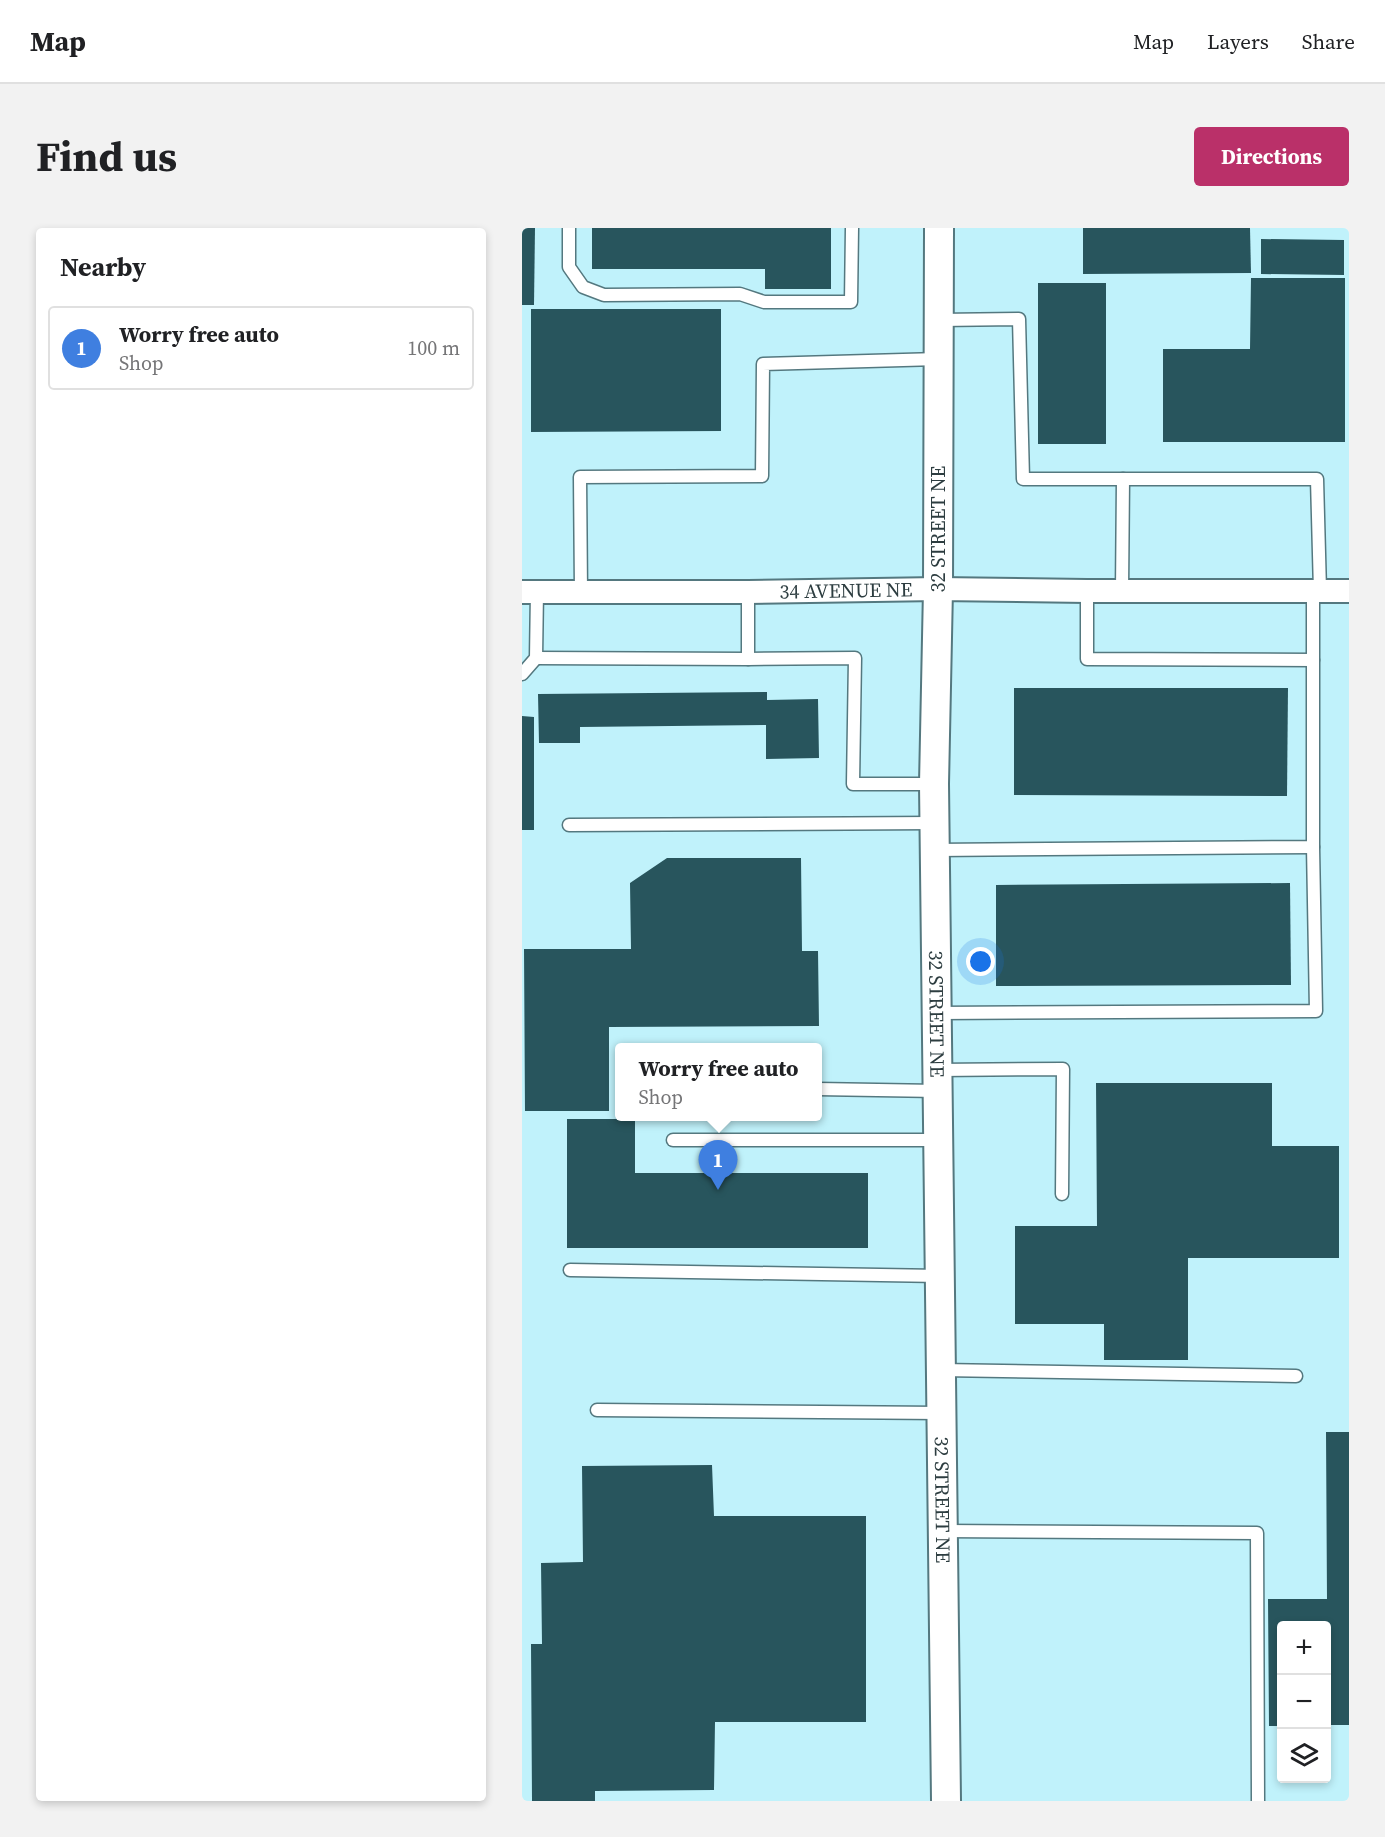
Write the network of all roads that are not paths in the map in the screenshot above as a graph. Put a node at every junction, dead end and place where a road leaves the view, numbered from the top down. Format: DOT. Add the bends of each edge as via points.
graph roads {
  1 [pos="569,228"];
  2 [pos="852,228"];
  3 [pos="939,228"];
  4 [pos="939,320"];
  5 [pos="938,359"];
  6 [pos="1123,479"];
  7 [pos="938,589"];
  8 [pos="581,591"];
  9 [pos="1087,591"];
  10 [pos="1122,591"];
  11 [pos="1316,591"];
  12 [pos="1349,591"];
  13 [pos="529,592"];
  14 [pos="748,592"];
  15 [pos="536,658"];
  16 [pos="748,659"];
  17 [pos="1313,660"];
  18 [pos="522,674"];
  19 [pos="934,784"];
  20 [pos="569,825"];
  21 [pos="935,836"];
  22 [pos="1313,847"];
  23 [pos="937,1013"];
  24 [pos="937,1080"];
  25 [pos="822,1089"];
  26 [pos="673,1140"];
  27 [pos="938,1140"];
  28 [pos="1062,1194"];
  29 [pos="570,1270"];
  30 [pos="940,1276"];
  31 [pos="941,1370"];
  32 [pos="1296,1376"];
  33 [pos="597,1410"];
  34 [pos="941,1413"];
  35 [pos="943,1532"];
  36 [pos="946,1801"];
  37 [pos="1258,1801"];
  1 -- 2 [label="lane" via="569,267 583,287 604,295 740,294 764,302 851,302"];
  3 -- 4 [label="street, 32 STREET NE"];
  4 -- 5 [label="street, 32 STREET NE"];
  4 -- 6 [label="lane" via="1019,319 1023,479"];
  5 -- 7 [label="street, 32 STREET NE"];
  5 -- 8 [label="lane" via="763,364 762,476 580,477"];
  6 -- 10 [label="lane"];
  6 -- 11 [label="lane" via="1317,479"];
  7 -- 9 [label="street, 34 AVENUE NE"];
  7 -- 14 [label="street, 34 AVENUE NE"];
  7 -- 19 [label="street, 32 STREET NE"];
  8 -- 13 [label="street, 34 AVENUE NE"];
  8 -- 14 [label="street, 34 AVENUE NE"];
  9 -- 10 [label="street, 34 AVENUE NE"];
  9 -- 17 [label="lane" via="1086,659"];
  10 -- 11 [label="street, 34 AVENUE NE"];
  11 -- 12 [label="street, 34 AVENUE NE"];
  11 -- 17 [label="lane"];
  13 -- 15 [label="lane"];
  14 -- 16 [label="lane"];
  15 -- 16 [label="lane"];
  15 -- 18 [label="lane"];
  16 -- 19 [label="lane" via="855,658 853,784"];
  17 -- 22 [label="lane"];
  19 -- 21 [label="street, 32 STREET NE"];
  20 -- 21 [label="lane"];
  21 -- 22 [label="lane"];
  21 -- 23 [label="street, 32 STREET NE"];
  22 -- 23 [label="lane" via="1316,1011"];
  23 -- 24 [label="street, 32 STREET NE"];
  24 -- 25 [label="lane"];
  24 -- 27 [label="street, 32 STREET NE"];
  24 -- 28 [label="lane" via="1063,1069"];
  26 -- 27 [label="lane"];
  27 -- 30 [label="street, 32 STREET NE"];
  29 -- 30 [label="lane"];
  30 -- 31 [label="street, 32 STREET NE"];
  31 -- 32 [label="lane"];
  31 -- 34 [label="street, 32 STREET NE"];
  33 -- 34 [label="lane"];
  34 -- 35 [label="street, 32 STREET NE"];
  35 -- 36 [label="street, 32 STREET NE"];
  35 -- 37 [label="lane" via="1257,1533"];
}
